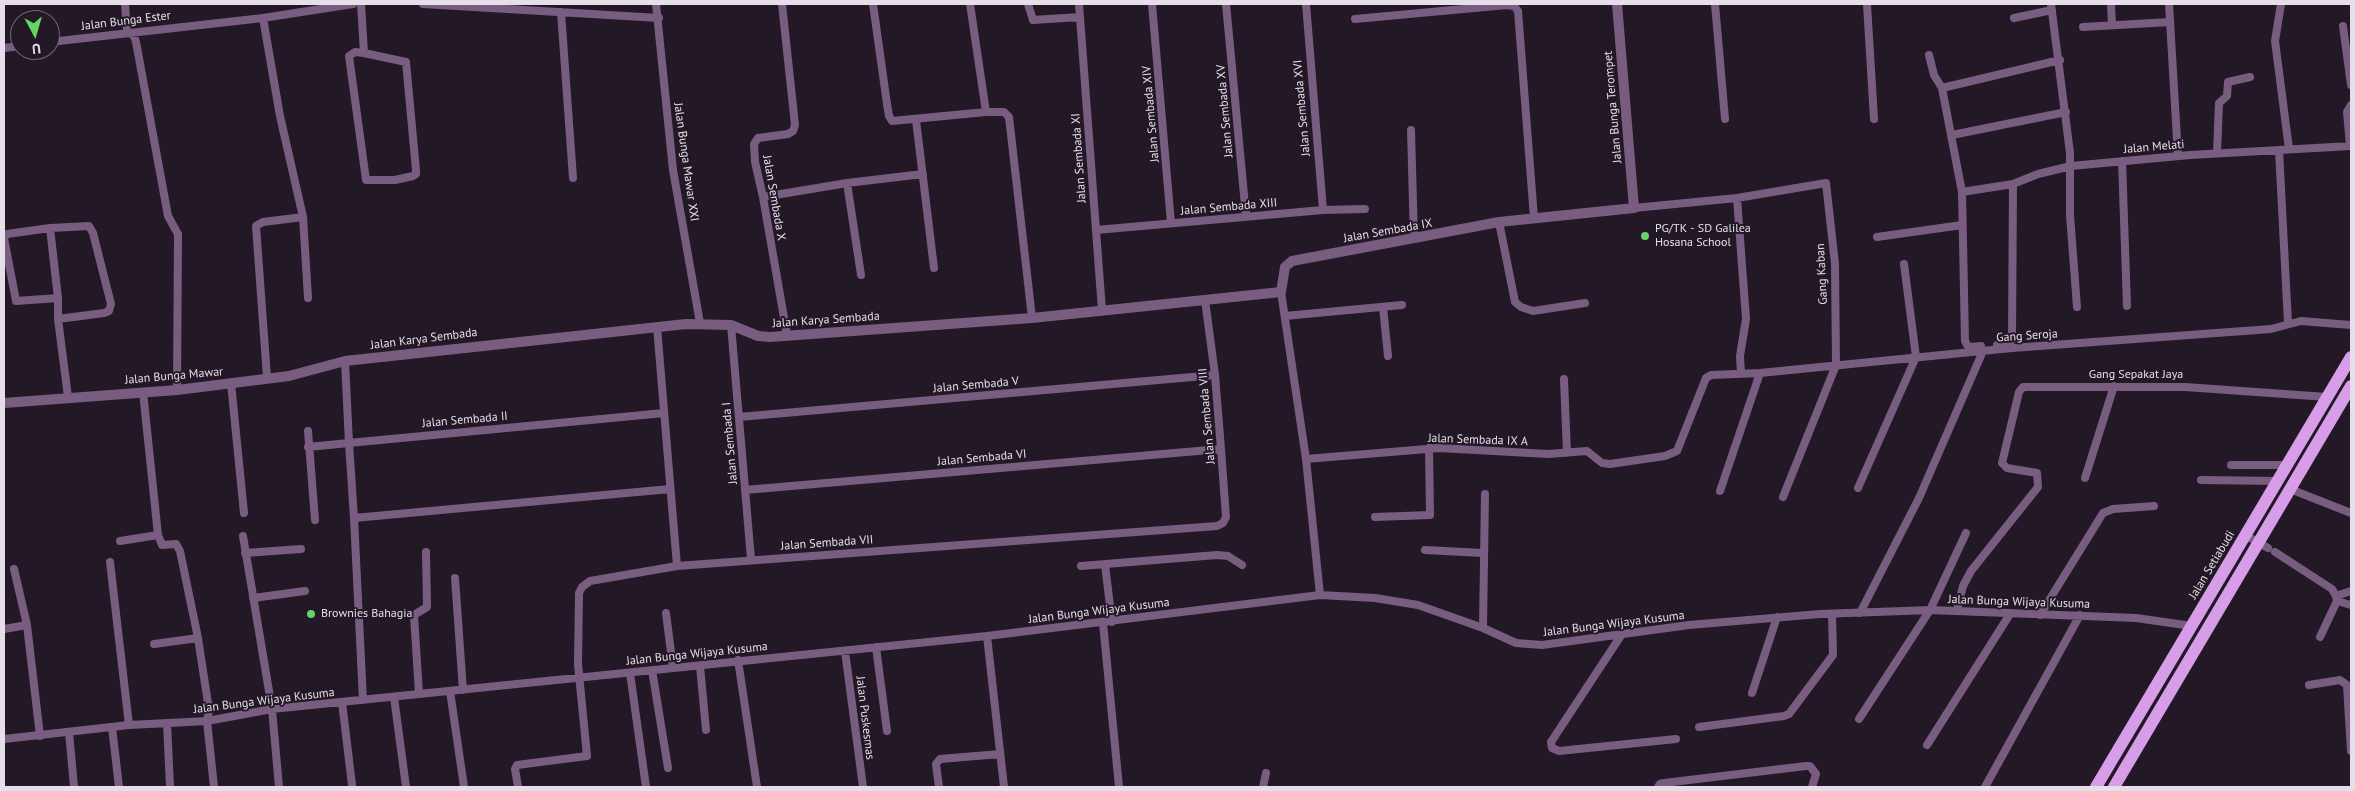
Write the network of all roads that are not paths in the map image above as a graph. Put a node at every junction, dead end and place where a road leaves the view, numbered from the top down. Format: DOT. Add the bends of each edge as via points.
graph roads {
  1 [pos="125,4"];
  2 [pos="353,4"];
  3 [pos="361,4"];
  4 [pos="422,4"];
  5 [pos="447,4"];
  6 [pos="656,4"];
  7 [pos="782,4"];
  8 [pos="872,4"];
  9 [pos="970,4"];
  10 [pos="1028,4"];
  11 [pos="1079,4"];
  12 [pos="1152,4"];
  13 [pos="1226,4"];
  14 [pos="1306,4"];
  15 [pos="1618,4"];
  16 [pos="1715,4"];
  17 [pos="1867,4"];
  18 [pos="2111,4"];
  19 [pos="2169,4"];
  20 [pos="2282,4"];
  21 [pos="534,6"];
  22 [pos="2052,7"];
  23 [pos="561,12"];
  24 [pos="1080,17"];
  25 [pos="263,18"];
  26 [pos="658,18"];
  27 [pos="2014,18"];
  28 [pos="1355,19"];
  29 [pos="2170,22"];
  30 [pos="2112,25"];
  31 [pos="2343,26"];
  32 [pos="2083,27"];
  33 [pos="127,32"];
  34 [pos="60,41"];
  35 [pos="364,53"];
  36 [pos="1929,55"];
  37 [pos="2060,60"];
  38 [pos="2250,77"];
  39 [pos="2351,85"];
  40 [pos="1942,88"];
  41 [pos="2351,105"];
  42 [pos="986,112"];
  43 [pos="2066,112"];
  44 [pos="1874,119"];
  45 [pos="916,120"];
  46 [pos="1725,120"];
  47 [pos="1411,130"];
  48 [pos="1952,135"];
  49 [pos="2351,146"];
  50 [pos="2288,148"];
  51 [pos="2279,150"];
  52 [pos="2217,153"];
  53 [pos="2178,156"];
  54 [pos="2122,161"];
  55 [pos="2071,166"];
  56 [pos="923,174"];
  57 [pos="573,178"];
  58 [pos="847,183"];
  59 [pos="1826,183"];
  60 [pos="2013,184"];
  61 [pos="1962,192"];
  62 [pos="763,197"];
  63 [pos="1737,198"];
  64 [pos="1634,208"];
  65 [pos="1365,209"];
  66 [pos="1323,210"];
  67 [pos="1246,216"];
  68 [pos="303,217"];
  69 [pos="1534,218"];
  70 [pos="1499,222"];
  71 [pos="1172,223"];
  72 [pos="1962,225"];
  73 [pos="50,228"];
  74 [pos="1096,230"];
  75 [pos="1877,237"];
  76 [pos="1414,238"];
  77 [pos="1904,264"];
  78 [pos="934,268"];
  79 [pos="861,275"];
  80 [pos="1281,292"];
  81 [pos="58,298"];
  82 [pos="308,298"];
  83 [pos="1205,300"];
  84 [pos="1585,303"];
  85 [pos="1402,305"];
  86 [pos="2126,306"];
  87 [pos="1383,307"];
  88 [pos="2078,307"];
  89 [pos="1102,310"];
  90 [pos="1284,316"];
  91 [pos="1032,318"];
  92 [pos="58,319"];
  93 [pos="700,323"];
  94 [pos="2288,323"];
  95 [pos="731,325"];
  96 [pos="2351,325"];
  97 [pos="657,327"];
  98 [pos="787,335"];
  99 [pos="1983,351"];
  100 [pos="1388,356"];
  101 [pos="1916,357"];
  102 [pos="2351,357"];
  103 [pos="345,360"];
  104 [pos="1836,364"];
  105 [pos="1760,372"];
  106 [pos="1741,374"];
  107 [pos="1215,375"];
  108 [pos="267,377"];
  109 [pos="1564,379"];
  110 [pos="231,383"];
  111 [pos="2114,386"];
  112 [pos="177,390"];
  113 [pos="143,392"];
  114 [pos="2350,392"];
  115 [pos="68,397"];
  116 [pos="2327,397"];
  117 [pos="4,403"];
  118 [pos="664,413"];
  119 [pos="739,417"];
  120 [pos="308,431"];
  121 [pos="349,443"];
  122 [pos="308,448"];
  123 [pos="1429,448"];
  124 [pos="1221,449"];
  125 [pos="1567,453"];
  126 [pos="1589,453"];
  127 [pos="1306,459"];
  128 [pos="2231,465"];
  129 [pos="2287,465"];
  130 [pos="2085,478"];
  131 [pos="2201,480"];
  132 [pos="2277,482"];
  133 [pos="1858,488"];
  134 [pos="670,489"];
  135 [pos="2290,489"];
  136 [pos="745,490"];
  137 [pos="1720,491"];
  138 [pos="1485,494"];
  139 [pos="1783,496"];
  140 [pos="2154,506"];
  141 [pos="2351,512"];
  142 [pos="244,513"];
  143 [pos="1375,517"];
  144 [pos="354,518"];
  145 [pos="315,520"];
  146 [pos="1217,526"];
  147 [pos="1966,533"];
  148 [pos="158,535"];
  149 [pos="2245,535"];
  150 [pos="243,536"];
  151 [pos="120,541"];
  152 [pos="2263,545"];
  153 [pos="301,549"];
  154 [pos="1426,550"];
  155 [pos="426,552"];
  156 [pos="2275,552"];
  157 [pos="245,553"];
  158 [pos="1483,553"];
  159 [pos="751,560"];
  160 [pos="110,562"];
  161 [pos="1106,565"];
  162 [pos="1242,565"];
  163 [pos="677,566"];
  164 [pos="1081,566"];
  165 [pos="14,569"];
  166 [pos="455,578"];
  167 [pos="305,591"];
  168 [pos="2351,591"];
  169 [pos="1320,595"];
  170 [pos="253,598"];
  171 [pos="2336,599"];
  172 [pos="2351,605"];
  173 [pos="1930,610"];
  174 [pos="1957,610"];
  175 [pos="1860,612"];
  176 [pos="666,613"];
  177 [pos="1832,614"];
  178 [pos="2010,614"];
  179 [pos="2040,615"];
  180 [pos="2080,616"];
  181 [pos="1777,618"];
  182 [pos="1112,622"];
  183 [pos="1103,623"];
  184 [pos="27,625"];
  185 [pos="2192,626"];
  186 [pos="1484,628"];
  187 [pos="4,629"];
  188 [pos="1622,634"];
  189 [pos="987,636"];
  190 [pos="2320,637"];
  191 [pos="198,638"];
  192 [pos="154,644"];
  193 [pos="876,647"];
  194 [pos="845,651"];
  195 [pos="738,660"];
  196 [pos="700,666"];
  197 [pos="672,668"];
  198 [pos="652,670"];
  199 [pos="630,672"];
  200 [pos="580,678"];
  201 [pos="2309,685"];
  202 [pos="463,690"];
  203 [pos="450,691"];
  204 [pos="1752,693"];
  205 [pos="419,694"];
  206 [pos="394,697"];
  207 [pos="363,700"];
  208 [pos="342,702"];
  209 [pos="272,709"];
  210 [pos="1859,719"];
  211 [pos="207,721"];
  212 [pos="167,723"];
  213 [pos="129,725"];
  214 [pos="1699,727"];
  215 [pos="112,728"];
  216 [pos="706,730"];
  217 [pos="69,732"];
  218 [pos="887,732"];
  219 [pos="40,736"];
  220 [pos="4,739"];
  221 [pos="1676,739"];
  222 [pos="1927,745"];
  223 [pos="2351,751"];
  224 [pos="1000,754"];
  225 [pos="668,768"];
  226 [pos="1266,772"];
  227 [pos="352,785"];
  228 [pos="74,787"];
  229 [pos="119,787"];
  230 [pos="170,787"];
  231 [pos="214,787"];
  232 [pos="279,787"];
  233 [pos="406,787"];
  234 [pos="464,787"];
  235 [pos="518,787"];
  236 [pos="646,787"];
  237 [pos="757,787"];
  238 [pos="863,787"];
  239 [pos="939,787"];
  240 [pos="1004,787"];
  241 [pos="1119,787"];
  242 [pos="1263,787"];
  243 [pos="1658,787"];
  244 [pos="1812,787"];
  245 [pos="1985,787"];
  246 [pos="2096,787"];
  247 [pos="2114,787"];
  1 -- 33 [label="street"];
  2 -- 25 [label="street, Jalan Bunga Ester"];
  3 -- 35 [label="street"];
  4 -- 5 [label="street"];
  5 -- 21 [label="street"];
  6 -- 26 [label="street, Jalan Bunga Mawar XXI"];
  7 -- 62 [label="street, Jalan Sembada X" via="794,125 788,134 755,140 755,162"];
  8 -- 45 [label="street" via="889,116 894,121"];
  9 -- 42 [label="street"];
  10 -- 24 [label="street" via="1034,20"];
  11 -- 24 [label="street, Jalan Sembada XI"];
  12 -- 71 [label="street, Jalan Sembada XIV"];
  13 -- 67 [label="street, Jalan Sembada XV"];
  14 -- 66 [label="street, Jalan Sembada XVI"];
  15 -- 64 [label="street, Jalan Bunga Terompet"];
  16 -- 46 [label="street"];
  17 -- 44 [label="street"];
  18 -- 30 [label="street"];
  19 -- 29 [label="street"];
  20 -- 50 [label="street" via="2275,41"];
  21 -- 23 [label="street"];
  22 -- 27 [label="street"];
  22 -- 37 [label="street"];
  23 -- 26 [label="street"];
  23 -- 57 [label="street"];
  24 -- 74 [label="street, Jalan Sembada XI"];
  25 -- 33 [label="street, Jalan Bunga Ester"];
  25 -- 68 [label="street" via="280,116"];
  26 -- 93 [label="street, Jalan Bunga Mawar XXI" via="674,170"];
  28 -- 69 [label="street" via="1514,6 1518,11"];
  29 -- 30 [label="street"];
  29 -- 53 [label="street"];
  30 -- 32 [label="street"];
  31 -- 39 [label="street"];
  33 -- 34 [label="street, Jalan Bunga Ester"];
  33 -- 112 [label="street" via="134,36 136,42 168,216 178,234"];
  35 -- 35 [label="street" via="406,62 416,170 413,176 396,180 366,180 349,56 355,52"];
  36 -- 40 [label="street" via="1934,75"];
  37 -- 40 [label="street"];
  37 -- 43 [label="street"];
  38 -- 52 [label="street" via="2228,82 2227,96 2219,103"];
  40 -- 48 [label="street"];
  41 -- 49 [label="street" via="2347,112"];
  42 -- 45 [label="street"];
  42 -- 91 [label="street" via="1004,112 1011,125"];
  43 -- 48 [label="street"];
  43 -- 55 [label="street"];
  45 -- 56 [label="street"];
  47 -- 76 [label="street"];
  48 -- 61 [label="street"];
  49 -- 50 [label="street, Jalan Melati"];
  50 -- 51 [label="street, Jalan Melati"];
  51 -- 52 [label="street, Jalan Melati"];
  51 -- 94 [label="street"];
  52 -- 53 [label="street, Jalan Melati"];
  53 -- 54 [label="street, Jalan Melati"];
  54 -- 55 [label="street, Jalan Melati"];
  54 -- 86 [label="street"];
  55 -- 60 [label="street, Jalan Melati"];
  55 -- 88 [label="street" via="2070,215"];
  56 -- 58 [label="street"];
  56 -- 78 [label="street"];
  58 -- 62 [label="street"];
  58 -- 79 [label="street"];
  59 -- 63 [label="street, Jalan Sembada IX"];
  59 -- 104 [label="street, Gang Kaban" via="1835,264"];
  60 -- 61 [label="street, Jalan Melati"];
  60 -- 72 [label="street" via="2010,343 1967,345"];
  61 -- 72 [label="street"];
  62 -- 98 [label="street, Jalan Sembada X"];
  63 -- 64 [label="street, Jalan Sembada IX"];
  63 -- 106 [label="street" via="1746,319 1740,356"];
  64 -- 69 [label="street, Jalan Sembada IX"];
  65 -- 66 [label="street, Jalan Sembada XIII"];
  66 -- 67 [label="street, Jalan Sembada XIII"];
  67 -- 71 [label="street, Jalan Sembada XIII"];
  68 -- 82 [label="street"];
  68 -- 108 [label="street" via="263,222 256,226"];
  69 -- 70 [label="street, Jalan Sembada IX"];
  70 -- 76 [label="street, Jalan Sembada IX"];
  70 -- 84 [label="street" via="1515,302 1533,311"];
  71 -- 74 [label="street, Jalan Sembada XIII"];
  72 -- 75 [label="street"];
  73 -- 81 [label="street"];
  73 -- 81 [label="street" via="8,233 4,238 16,301"];
  73 -- 92 [label="street" via="89,226 94,233 111,304 109,311 104,313"];
  74 -- 89 [label="street, Jalan Sembada XI"];
  76 -- 80 [label="street, Jalan Sembada IX" via="1292,261 1285,267"];
  77 -- 101 [label="street"];
  80 -- 83 [label="street, Jalan Karya Sembada"];
  80 -- 90 [label="street, Jalan Sembada IX"];
  81 -- 92 [label="street"];
  83 -- 89 [label="street, Jalan Karya Sembada"];
  83 -- 107 [label="street, Jalan Sembada VIII"];
  85 -- 87 [label="street"];
  87 -- 90 [label="street"];
  87 -- 100 [label="street"];
  89 -- 91 [label="street, Jalan Karya Sembada"];
  90 -- 127 [label="street, Jalan Sembada IX"];
  91 -- 98 [label="street, Jalan Karya Sembada"];
  92 -- 115 [label="street"];
  93 -- 95 [label="street, Jalan Karya Sembada"];
  93 -- 97 [label="street, Jalan Karya Sembada"];
  94 -- 96 [label="street, Gang Seroja"];
  94 -- 99 [label="street, Gang Seroja" via="2271,329"];
  95 -- 98 [label="street, Jalan Karya Sembada" via="758,336"];
  95 -- 119 [label="street, Jalan Sembada I"];
  97 -- 103 [label="street, Jalan Karya Sembada"];
  97 -- 118 [label="street"];
  99 -- 101 [label="street, Gang Seroja"];
  99 -- 175 [label="street" via="1919,498"];
  101 -- 104 [label="street, Gang Seroja"];
  101 -- 133 [label="street"];
  102 -- 116 [label="main road, Jalan Setiabudi"];
  103 -- 108 [label="street, Jalan Bunga Mawar" via="289,376"];
  103 -- 121 [label="street"];
  104 -- 105 [label="street, Gang Seroja"];
  104 -- 139 [label="street"];
  105 -- 106 [label="street, Gang Seroja"];
  105 -- 137 [label="street"];
  106 -- 126 [label="street, Gang Seroja" via="1706,378 1677,452 1606,464"];
  107 -- 119 [label="street, Jalan Sembada V"];
  107 -- 124 [label="street, Jalan Sembada VIII"];
  108 -- 110 [label="street, Jalan Bunga Mawar"];
  109 -- 125 [label="street"];
  110 -- 112 [label="street, Jalan Bunga Mawar"];
  110 -- 142 [label="street"];
  111 -- 116 [label="street, Gang Sepakat Jaya" via="2185,386"];
  111 -- 130 [label="street"];
  111 -- 174 [label="street, Gang Sepakat Jaya" via="2020,389 2002,461 2007,468 2037,473 2038,487 1971,571"];
  112 -- 113 [label="street, Jalan Bunga Mawar"];
  113 -- 115 [label="street, Jalan Bunga Mawar"];
  113 -- 148 [label="street"];
  114 -- 135 [label="main road"];
  115 -- 117 [label="street, Jalan Bunga Mawar"];
  116 -- 129 [label="main road, Jalan Setiabudi"];
  118 -- 121 [label="street, Jalan Sembada II"];
  118 -- 134 [label="street"];
  119 -- 136 [label="street, Jalan Sembada I"];
  120 -- 122 [label="street"];
  121 -- 122 [label="street, Jalan Sembada II"];
  121 -- 144 [label="street"];
  122 -- 145 [label="street"];
  123 -- 125 [label="street, Jalan Sembada IX A"];
  123 -- 127 [label="street, Jalan Sembada IX A"];
  123 -- 143 [label="street" via="1430,515"];
  124 -- 136 [label="street, Jalan Sembada VI"];
  124 -- 146 [label="street, Jalan Sembada VIII" via="1226,517 1223,524"];
  125 -- 126 [label="street, Jalan Sembada IX A"];
  127 -- 169 [label="street, Jalan Sembada IX"];
  128 -- 129 [label="street"];
  129 -- 132 [label="main road, Jalan Setiabudi"];
  131 -- 132 [label="street"];
  132 -- 149 [label="main road, Jalan Setiabudi"];
  134 -- 144 [label="street"];
  134 -- 163 [label="street"];
  135 -- 141 [label="street"];
  135 -- 152 [label="main road"];
  136 -- 159 [label="street, Jalan Sembada I"];
  138 -- 158 [label="street"];
  140 -- 179 [label="street" via="2113,509 2103,513"];
  144 -- 207 [label="street"];
  146 -- 159 [label="street, Jalan Sembada VII"];
  147 -- 173 [label="street"];
  148 -- 151 [label="street"];
  148 -- 191 [label="street" via="162,544 178,546"];
  149 -- 152 [label="street"];
  149 -- 185 [label="main road, Jalan Setiabudi"];
  150 -- 157 [label="street"];
  152 -- 247 [label="main road"];
  153 -- 157 [label="street"];
  154 -- 158 [label="street"];
  155 -- 205 [label="street" via="427,607 414,615"];
  156 -- 171 [label="street" via="2332,589"];
  157 -- 170 [label="street"];
  158 -- 186 [label="street"];
  159 -- 163 [label="street, Jalan Sembada VII"];
  160 -- 213 [label="street"];
  161 -- 162 [label="street" via="1217,555 1228,556"];
  161 -- 164 [label="street"];
  161 -- 182 [label="street"];
  163 -- 200 [label="street, Jalan Sembada VII" via="590,580 582,587 579,593"];
  165 -- 184 [label="street"];
  166 -- 202 [label="street"];
  167 -- 170 [label="street"];
  168 -- 171 [label="street"];
  169 -- 182 [label="street, Jalan Bunga Wijaya Kusuma"];
  169 -- 186 [label="street, Jalan Bunga Wijaya Kusuma" via="1375,598 1418,605"];
  170 -- 209 [label="street"];
  171 -- 172 [label="street"];
  171 -- 190 [label="street"];
  173 -- 174 [label="street, Jalan Bunga Wijaya Kusuma"];
  173 -- 175 [label="street, Jalan Bunga Wijaya Kusuma"];
  173 -- 210 [label="street"];
  174 -- 178 [label="street, Jalan Bunga Wijaya Kusuma"];
  175 -- 177 [label="street, Jalan Bunga Wijaya Kusuma"];
  176 -- 197 [label="street"];
  177 -- 181 [label="street, Jalan Bunga Wijaya Kusuma"];
  177 -- 214 [label="street" via="1833,655 1789,714"];
  178 -- 179 [label="street, Jalan Bunga Wijaya Kusuma"];
  178 -- 222 [label="street"];
  179 -- 180 [label="street, Jalan Bunga Wijaya Kusuma"];
  180 -- 185 [label="street, Jalan Bunga Wijaya Kusuma" via="2136,618"];
  180 -- 245 [label="street"];
  181 -- 188 [label="street, Jalan Bunga Wijaya Kusuma"];
  181 -- 204 [label="street"];
  182 -- 183 [label="street, Jalan Bunga Wijaya Kusuma"];
  183 -- 189 [label="street, Jalan Bunga Wijaya Kusuma"];
  183 -- 241 [label="street"];
  184 -- 187 [label="street"];
  184 -- 219 [label="street"];
  185 -- 246 [label="main road, Jalan Setiabudi"];
  186 -- 188 [label="street, Jalan Bunga Wijaya Kusuma" via="1516,643 1542,645"];
  188 -- 221 [label="street" via="1551,742 1552,748 1559,752"];
  189 -- 193 [label="street, Jalan Bunga Wijaya Kusuma"];
  189 -- 224 [label="street"];
  191 -- 192 [label="street"];
  191 -- 211 [label="street" via="210,710"];
  193 -- 194 [label="street, Jalan Bunga Wijaya Kusuma"];
  193 -- 218 [label="street"];
  194 -- 195 [label="street, Jalan Bunga Wijaya Kusuma"];
  194 -- 238 [label="street, Jalan Puskesmas"];
  195 -- 196 [label="street, Jalan Bunga Wijaya Kusuma"];
  195 -- 237 [label="street"];
  196 -- 197 [label="street, Jalan Bunga Wijaya Kusuma"];
  196 -- 216 [label="street"];
  197 -- 198 [label="street, Jalan Bunga Wijaya Kusuma"];
  198 -- 199 [label="street, Jalan Bunga Wijaya Kusuma"];
  198 -- 225 [label="street"];
  199 -- 200 [label="street, Jalan Bunga Wijaya Kusuma"];
  199 -- 236 [label="street"];
  200 -- 202 [label="street, Jalan Bunga Wijaya Kusuma"];
  200 -- 235 [label="street, Jalan Sembada VII" via="587,757 517,765"];
  201 -- 223 [label="street" via="2340,680 2347,685"];
  202 -- 203 [label="street, Jalan Bunga Wijaya Kusuma"];
  203 -- 205 [label="street, Jalan Bunga Wijaya Kusuma"];
  203 -- 234 [label="street"];
  205 -- 206 [label="street, Jalan Bunga Wijaya Kusuma"];
  206 -- 207 [label="street, Jalan Bunga Wijaya Kusuma"];
  206 -- 233 [label="street"];
  207 -- 208 [label="street, Jalan Bunga Wijaya Kusuma"];
  208 -- 209 [label="street, Jalan Bunga Wijaya Kusuma"];
  208 -- 227 [label="street"];
  209 -- 211 [label="street, Jalan Bunga Wijaya Kusuma"];
  209 -- 232 [label="street"];
  211 -- 212 [label="street, Jalan Bunga Wijaya Kusuma"];
  211 -- 231 [label="street"];
  212 -- 213 [label="street, Jalan Bunga Wijaya Kusuma"];
  212 -- 230 [label="street"];
  213 -- 215 [label="street, Jalan Bunga Wijaya Kusuma"];
  215 -- 217 [label="street, Jalan Bunga Wijaya Kusuma"];
  215 -- 229 [label="street"];
  217 -- 219 [label="street, Jalan Bunga Wijaya Kusuma"];
  217 -- 228 [label="street"];
  219 -- 220 [label="street, Jalan Bunga Wijaya Kusuma"];
  224 -- 239 [label="street" via="940,759 936,764"];
  224 -- 240 [label="street"];
  226 -- 242 [label="street"];
  243 -- 244 [label="street" via="1664,783 1806,766 1814,769 1816,774"];
}
